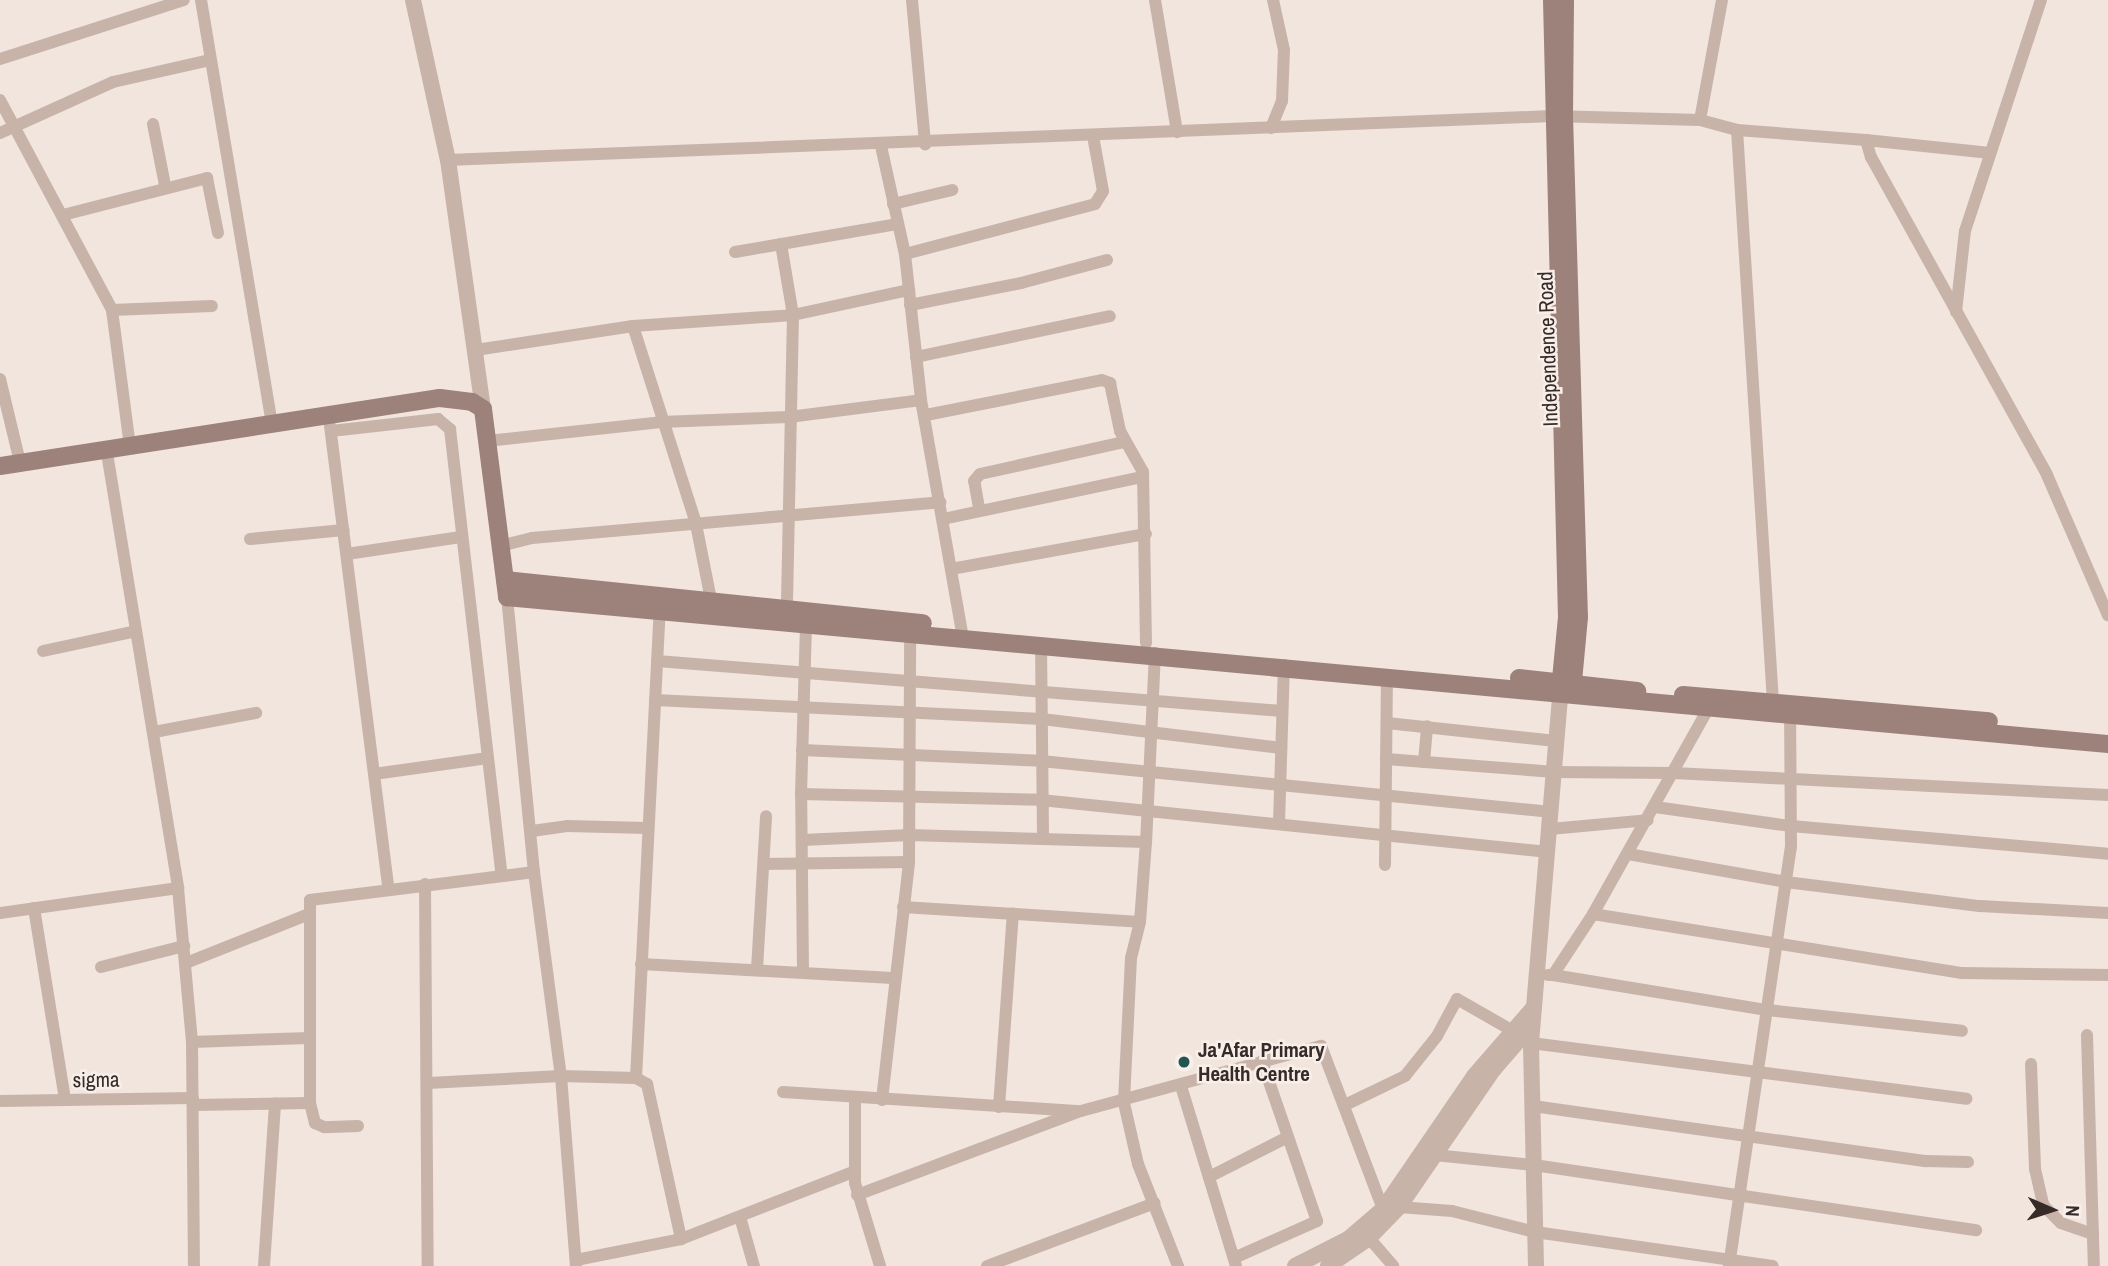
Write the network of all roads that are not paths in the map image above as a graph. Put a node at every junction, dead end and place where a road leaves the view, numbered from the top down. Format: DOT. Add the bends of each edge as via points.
graph roads {
  1 [pos="184,0"];
  2 [pos="201,0"];
  3 [pos="413,0"];
  4 [pos="912,0"];
  5 [pos="1155,0"];
  6 [pos="1273,0"];
  7 [pos="1552,0"];
  8 [pos="1566,0"];
  9 [pos="1722,0"];
  10 [pos="2041,0"];
  11 [pos="0,59"];
  12 [pos="210,60"];
  13 [pos="0,100"];
  14 [pos="1558,116"];
  15 [pos="1700,120"];
  16 [pos="153,124"];
  17 [pos="16,125"];
  18 [pos="1271,128"];
  19 [pos="1737,130"];
  20 [pos="1177,132"];
  21 [pos="0,133"];
  22 [pos="1093,136"];
  23 [pos="1866,140"];
  24 [pos="925,144"];
  25 [pos="881,146"];
  26 [pos="1990,153"];
  27 [pos="448,160"];
  28 [pos="164,185"];
  29 [pos="953,190"];
  30 [pos="893,204"];
  31 [pos="63,215"];
  32 [pos="897,224"];
  33 [pos="218,233"];
  34 [pos="781,244"];
  35 [pos="735,252"];
  36 [pos="905,254"];
  37 [pos="1107,260"];
  38 [pos="909,290"];
  39 [pos="910,305"];
  40 [pos="212,306"];
  41 [pos="112,310"];
  42 [pos="1956,312"];
  43 [pos="793,315"];
  44 [pos="1110,316"];
  45 [pos="633,326"];
  46 [pos="476,350"];
  47 [pos="916,357"];
  48 [pos="0,379"];
  49 [pos="921,400"];
  50 [pos="483,409"];
  51 [pos="926,415"];
  52 [pos="789,417"];
  53 [pos="661,422"];
  54 [pos="272,423"];
  55 [pos="330,423"];
  56 [pos="487,441"];
  57 [pos="1125,442"];
  58 [pos="130,447"];
  59 [pos="107,453"];
  60 [pos="20,462"];
  61 [pos="0,466"];
  62 [pos="1143,477"];
  63 [pos="940,502"];
  64 [pos="979,508"];
  65 [pos="790,515"];
  66 [pos="943,519"];
  67 [pos="696,524"];
  68 [pos="344,530"];
  69 [pos="1146,534"];
  70 [pos="461,537"];
  71 [pos="250,540"];
  72 [pos="500,546"];
  73 [pos="347,554"];
  74 [pos="951,569"];
  75 [pos="506,589"];
  76 [pos="711,600"];
  77 [pos="660,608"];
  78 [pos="787,609"];
  79 [pos="2108,615"];
  80 [pos="806,624"];
  81 [pos="136,631"];
  82 [pos="961,632"];
  83 [pos="910,634"];
  84 [pos="1041,643"];
  85 [pos="1151,648"];
  86 [pos="43,650"];
  87 [pos="657,661"];
  88 [pos="1284,665"];
  89 [pos="804,672"];
  90 [pos="1387,677"];
  91 [pos="911,680"];
  92 [pos="1567,688"];
  93 [pos="1042,690"];
  94 [pos="1153,699"];
  95 [pos="655,700"];
  96 [pos="1773,703"];
  97 [pos="804,708"];
  98 [pos="1708,709"];
  99 [pos="1282,711"];
  100 [pos="256,713"];
  101 [pos="912,714"];
  102 [pos="1790,716"];
  103 [pos="1041,719"];
  104 [pos="1387,723"];
  105 [pos="1946,723"];
  106 [pos="1427,726"];
  107 [pos="154,732"];
  108 [pos="2108,732"];
  109 [pos="1151,735"];
  110 [pos="1556,741"];
  111 [pos="2108,744"];
  112 [pos="1281,748"];
  113 [pos="802,750"];
  114 [pos="911,753"];
  115 [pos="488,758"];
  116 [pos="1386,759"];
  117 [pos="1041,761"];
  118 [pos="1423,762"];
  119 [pos="1149,772"];
  120 [pos="1554,772"];
  121 [pos="1674,773"];
  122 [pos="374,774"];
  123 [pos="1790,783"];
  124 [pos="1278,785"];
  125 [pos="909,793"];
  126 [pos="801,794"];
  127 [pos="2108,795"];
  128 [pos="1387,798"];
  129 [pos="1041,800"];
  130 [pos="1655,807"];
  131 [pos="1147,809"];
  132 [pos="1551,812"];
  133 [pos="766,816"];
  134 [pos="1648,820"];
  135 [pos="1279,823"];
  136 [pos="1791,826"];
  137 [pos="647,828"];
  138 [pos="1550,829"];
  139 [pos="532,831"];
  140 [pos="1386,834"];
  141 [pos="910,835"];
  142 [pos="1043,839"];
  143 [pos="803,840"];
  144 [pos="1146,842"];
  145 [pos="1548,852"];
  146 [pos="1629,854"];
  147 [pos="2108,854"];
  148 [pos="909,862"];
  149 [pos="764,864"];
  150 [pos="804,865"];
  151 [pos="1385,865"];
  152 [pos="534,872"];
  153 [pos="502,876"];
  154 [pos="1786,882"];
  155 [pos="425,884"];
  156 [pos="178,888"];
  157 [pos="388,888"];
  158 [pos="903,907"];
  159 [pos="34,908"];
  160 [pos="0,913"];
  161 [pos="2108,913"];
  162 [pos="309,914"];
  163 [pos="1013,914"];
  164 [pos="1593,914"];
  165 [pos="1140,922"];
  166 [pos="1777,945"];
  167 [pos="184,946"];
  168 [pos="186,963"];
  169 [pos="641,964"];
  170 [pos="101,967"];
  171 [pos="757,969"];
  172 [pos="803,972"];
  173 [pos="1545,974"];
  174 [pos="2108,975"];
  175 [pos="893,978"];
  176 [pos="1534,1006"];
  177 [pos="1767,1010"];
  178 [pos="1533,1024"];
  179 [pos="1513,1031"];
  180 [pos="1962,1031"];
  181 [pos="2087,1035"];
  182 [pos="309,1038"];
  183 [pos="192,1042"];
  184 [pos="1531,1043"];
  185 [pos="1262,1061"];
  186 [pos="2031,1064"];
  187 [pos="1758,1072"];
  188 [pos="561,1076"];
  189 [pos="636,1078"];
  190 [pos="428,1083"];
  191 [pos="1181,1086"];
  192 [pos="783,1092"];
  193 [pos="855,1098"];
  194 [pos="65,1099"];
  195 [pos="1966,1099"];
  196 [pos="882,1100"];
  197 [pos="0,1101"];
  198 [pos="193,1102"];
  199 [pos="275,1103"];
  200 [pos="310,1103"];
  201 [pos="1124,1103"];
  202 [pos="1345,1105"];
  203 [pos="1533,1106"];
  204 [pos="999,1107"];
  205 [pos="1081,1111"];
  206 [pos="358,1126"];
  207 [pos="1749,1135"];
  208 [pos="1286,1138"];
  209 [pos="1434,1155"];
  210 [pos="1968,1162"];
  211 [pos="1534,1165"];
  212 [pos="853,1172"];
  213 [pos="1209,1177"];
  214 [pos="857,1195"];
  215 [pos="1739,1199"];
  216 [pos="1155,1203"];
  217 [pos="1391,1208"];
  218 [pos="740,1217"];
  219 [pos="1976,1230"];
  220 [pos="1535,1232"];
  221 [pos="2093,1234"];
  222 [pos="1369,1238"];
  223 [pos="681,1239"];
  224 [pos="1235,1262"];
  225 [pos="576,1263"];
  226 [pos="1730,1264"];
  227 [pos="194,1266"];
  228 [pos="264,1266"];
  229 [pos="428,1266"];
  230 [pos="754,1266"];
  231 [pos="880,1266"];
  232 [pos="987,1266"];
  233 [pos="1178,1266"];
  234 [pos="1295,1266"];
  235 [pos="1328,1266"];
  236 [pos="1393,1266"];
  237 [pos="1536,1266"];
  238 [pos="1773,1266"];
  239 [pos="2094,1266"];
  1 -- 11 [label="street"];
  2 -- 12 [label="street"];
  3 -- 27 [label="street"];
  4 -- 24 [label="street"];
  5 -- 20 [label="street"];
  6 -- 18 [label="street" via="1284,51 1282,101"];
  7 -- 14 [label="main road, Independence Road"];
  8 -- 14 [label="main road, Independence Road"];
  9 -- 15 [label="street"];
  10 -- 26 [label="street"];
  12 -- 17 [label="street" via="113,82"];
  12 -- 54 [label="street"];
  13 -- 17 [label="street"];
  14 -- 15 [label="street"];
  14 -- 18 [label="street"];
  14 -- 92 [label="main road, Independence Road" via="1579,617"];
  15 -- 19 [label="street"];
  16 -- 28 [label="street"];
  17 -- 21 [label="street"];
  17 -- 31 [label="street"];
  18 -- 20 [label="street"];
  19 -- 23 [label="street"];
  19 -- 96 [label="street"];
  20 -- 22 [label="street"];
  22 -- 24 [label="street"];
  22 -- 36 [label="street" via="1103,191 1095,204"];
  23 -- 26 [label="street"];
  23 -- 42 [label="street"];
  24 -- 25 [label="street"];
  25 -- 27 [label="street"];
  25 -- 30 [label="street"];
  26 -- 42 [label="street" via="1965,232"];
  27 -- 46 [label="street"];
  28 -- 31 [label="street"];
  28 -- 33 [label="street" via="207,178"];
  29 -- 30 [label="street"];
  30 -- 32 [label="street"];
  31 -- 41 [label="street"];
  32 -- 34 [label="street"];
  32 -- 36 [label="street"];
  34 -- 35 [label="street"];
  34 -- 43 [label="street"];
  36 -- 38 [label="street"];
  37 -- 39 [label="street" via="1021,284"];
  38 -- 39 [label="street"];
  38 -- 43 [label="street"];
  39 -- 47 [label="street"];
  40 -- 41 [label="street"];
  41 -- 58 [label="street"];
  42 -- 79 [label="street" via="2047,475"];
  43 -- 45 [label="street"];
  43 -- 52 [label="street"];
  44 -- 47 [label="street"];
  45 -- 46 [label="street"];
  45 -- 53 [label="street"];
  46 -- 50 [label="street"];
  47 -- 49 [label="street"];
  48 -- 60 [label="street"];
  49 -- 51 [label="street"];
  49 -- 52 [label="street"];
  50 -- 55 [label="main road" via="472,402 440,398"];
  50 -- 56 [label="main road"];
  51 -- 57 [label="street" via="1102,380 1114,388"];
  51 -- 63 [label="street"];
  52 -- 53 [label="street"];
  52 -- 65 [label="street"];
  53 -- 56 [label="street"];
  53 -- 67 [label="street"];
  54 -- 55 [label="main road"];
  54 -- 58 [label="main road"];
  55 -- 68 [label="street"];
  55 -- 70 [label="street" via="445,422 450,429"];
  56 -- 72 [label="main road"];
  57 -- 62 [label="street"];
  57 -- 64 [label="street" via="979,474 974,481"];
  58 -- 59 [label="main road"];
  59 -- 60 [label="main road"];
  59 -- 81 [label="street"];
  60 -- 61 [label="main road"];
  62 -- 64 [label="street"];
  62 -- 69 [label="street"];
  63 -- 65 [label="street"];
  63 -- 66 [label="street"];
  64 -- 66 [label="street"];
  65 -- 67 [label="street"];
  65 -- 78 [label="street"];
  66 -- 74 [label="street"];
  67 -- 72 [label="street" via="532,538"];
  67 -- 76 [label="street"];
  68 -- 71 [label="street"];
  68 -- 73 [label="street"];
  69 -- 74 [label="street"];
  69 -- 85 [label="street"];
  70 -- 73 [label="street"];
  70 -- 115 [label="street"];
  72 -- 75 [label="main road"];
  73 -- 122 [label="street"];
  74 -- 82 [label="street"];
  75 -- 76 [label="main road"];
  75 -- 77 [label="main road"];
  75 -- 139 [label="street"];
  76 -- 78 [label="main road"];
  77 -- 80 [label="main road"];
  77 -- 87 [label="street"];
  78 -- 82 [label="main road"];
  80 -- 83 [label="main road"];
  80 -- 89 [label="street"];
  81 -- 86 [label="street"];
  81 -- 107 [label="street"];
  82 -- 83 [label="main road"];
  82 -- 84 [label="main road"];
  82 -- 85 [label="main road"];
  83 -- 91 [label="street"];
  84 -- 85 [label="main road"];
  84 -- 93 [label="street"];
  85 -- 88 [label="main road"];
  85 -- 92 [label="main road"];
  85 -- 94 [label="street"];
  87 -- 89 [label="street"];
  87 -- 95 [label="street"];
  88 -- 90 [label="main road"];
  88 -- 99 [label="street"];
  89 -- 91 [label="street"];
  89 -- 97 [label="street"];
  90 -- 92 [label="main road"];
  90 -- 104 [label="street"];
  91 -- 93 [label="street"];
  91 -- 101 [label="street"];
  92 -- 96 [label="main road"];
  92 -- 98 [label="main road"];
  92 -- 110 [label="street"];
  93 -- 94 [label="street"];
  93 -- 103 [label="street"];
  94 -- 99 [label="street"];
  94 -- 109 [label="street"];
  95 -- 97 [label="street"];
  95 -- 137 [label="street"];
  96 -- 105 [label="main road"];
  97 -- 101 [label="street"];
  97 -- 113 [label="street"];
  98 -- 102 [label="main road"];
  98 -- 121 [label="street"];
  99 -- 112 [label="street"];
  100 -- 107 [label="street"];
  101 -- 103 [label="street"];
  101 -- 114 [label="street"];
  102 -- 105 [label="main road"];
  102 -- 123 [label="street"];
  103 -- 109 [label="street"];
  103 -- 117 [label="street"];
  104 -- 106 [label="street"];
  104 -- 116 [label="street"];
  105 -- 108 [label="main road"];
  105 -- 111 [label="main road"];
  106 -- 110 [label="street"];
  106 -- 118 [label="street"];
  107 -- 156 [label="street"];
  109 -- 112 [label="street"];
  109 -- 119 [label="street"];
  110 -- 120 [label="street"];
  112 -- 124 [label="street"];
  113 -- 114 [label="street"];
  113 -- 126 [label="street"];
  114 -- 117 [label="street"];
  114 -- 125 [label="street"];
  115 -- 122 [label="street"];
  115 -- 153 [label="street"];
  116 -- 118 [label="street"];
  116 -- 128 [label="street"];
  117 -- 119 [label="street"];
  117 -- 129 [label="street"];
  118 -- 120 [label="street"];
  119 -- 124 [label="street"];
  119 -- 131 [label="street"];
  120 -- 121 [label="street"];
  120 -- 132 [label="street"];
  121 -- 123 [label="street"];
  121 -- 130 [label="street"];
  122 -- 157 [label="street"];
  123 -- 127 [label="street"];
  123 -- 136 [label="street"];
  124 -- 128 [label="street"];
  124 -- 135 [label="street"];
  125 -- 126 [label="street"];
  125 -- 129 [label="street"];
  125 -- 141 [label="street"];
  126 -- 143 [label="street"];
  128 -- 132 [label="street"];
  128 -- 140 [label="street"];
  129 -- 131 [label="street"];
  129 -- 142 [label="street"];
  130 -- 134 [label="street"];
  130 -- 136 [label="street"];
  131 -- 135 [label="street"];
  131 -- 144 [label="street"];
  132 -- 138 [label="street"];
  133 -- 149 [label="street"];
  134 -- 138 [label="street"];
  134 -- 146 [label="street"];
  135 -- 140 [label="street"];
  136 -- 147 [label="street"];
  136 -- 154 [label="street"];
  137 -- 139 [label="street" via="567,826"];
  137 -- 169 [label="street"];
  138 -- 145 [label="street"];
  139 -- 152 [label="street"];
  140 -- 145 [label="street"];
  140 -- 151 [label="street"];
  141 -- 142 [label="street"];
  141 -- 143 [label="street"];
  141 -- 148 [label="street"];
  142 -- 144 [label="street"];
  143 -- 150 [label="street"];
  144 -- 165 [label="street"];
  145 -- 173 [label="street"];
  146 -- 154 [label="street"];
  146 -- 164 [label="street"];
  148 -- 150 [label="street"];
  148 -- 158 [label="street"];
  149 -- 150 [label="street"];
  149 -- 171 [label="street"];
  150 -- 172 [label="street"];
  152 -- 153 [label="street"];
  152 -- 188 [label="street"];
  153 -- 155 [label="street"];
  154 -- 161 [label="street" via="1980,906"];
  154 -- 166 [label="street"];
  155 -- 157 [label="street"];
  155 -- 190 [label="street"];
  156 -- 159 [label="street"];
  156 -- 167 [label="street"];
  157 -- 162 [label="street" via="314,896"];
  158 -- 163 [label="street"];
  158 -- 175 [label="street"];
  159 -- 160 [label="street"];
  159 -- 194 [label="street"];
  162 -- 168 [label="street"];
  162 -- 182 [label="street"];
  163 -- 165 [label="street"];
  163 -- 204 [label="street"];
  164 -- 166 [label="street"];
  164 -- 173 [label="street"];
  165 -- 201 [label="street" via="1131,958"];
  166 -- 174 [label="street" via="1962,973"];
  166 -- 177 [label="street"];
  167 -- 168 [label="street"];
  167 -- 170 [label="street"];
  168 -- 183 [label="street"];
  169 -- 171 [label="street"];
  169 -- 189 [label="street"];
  171 -- 172 [label="street"];
  172 -- 175 [label="street"];
  173 -- 176 [label="street"];
  173 -- 177 [label="street"];
  175 -- 196 [label="street"];
  176 -- 178 [label="street"];
  176 -- 179 [label="street"];
  177 -- 180 [label="street"];
  177 -- 187 [label="street"];
  178 -- 184 [label="street"];
  178 -- 209 [label="street" via="1494,1069"];
  179 -- 202 [label="street" via="1457,999 1437,1037 1405,1076"];
  179 -- 217 [label="street" via="1474,1076"];
  181 -- 221 [label="street"];
  182 -- 183 [label="street"];
  182 -- 200 [label="street"];
  183 -- 198 [label="street"];
  184 -- 187 [label="street"];
  184 -- 203 [label="street"];
  185 -- 191 [label="street"];
  185 -- 202 [label="street" via="1321,1046"];
  185 -- 208 [label="street"];
  186 -- 221 [label="street" via="2035,1169 2043,1205 2061,1223"];
  187 -- 195 [label="street"];
  187 -- 207 [label="street"];
  188 -- 189 [label="street"];
  188 -- 190 [label="street"];
  188 -- 225 [label="street"];
  189 -- 223 [label="street" via="647,1084 653,1096"];
  190 -- 229 [label="street"];
  191 -- 201 [label="street"];
  191 -- 213 [label="street"];
  192 -- 193 [label="street"];
  193 -- 196 [label="street"];
  193 -- 212 [label="street"];
  194 -- 197 [label="street, sigma"];
  194 -- 198 [label="street, sigma"];
  196 -- 204 [label="street"];
  198 -- 199 [label="street, sigma"];
  198 -- 227 [label="street"];
  199 -- 200 [label="street, sigma"];
  199 -- 228 [label="street"];
  200 -- 206 [label="street" via="315,1123"];
  201 -- 205 [label="street"];
  201 -- 216 [label="street" via="1131,1142"];
  202 -- 217 [label="street"];
  203 -- 207 [label="street"];
  203 -- 211 [label="street"];
  204 -- 205 [label="street"];
  205 -- 214 [label="street"];
  207 -- 210 [label="street" via="1926,1161"];
  207 -- 215 [label="street"];
  208 -- 213 [label="street"];
  208 -- 224 [label="street" via="1317,1221"];
  209 -- 211 [label="street"];
  209 -- 217 [label="street"];
  211 -- 215 [label="street"];
  211 -- 220 [label="street"];
  212 -- 214 [label="street"];
  212 -- 218 [label="street"];
  213 -- 224 [label="street"];
  214 -- 231 [label="street"];
  215 -- 219 [label="street"];
  215 -- 226 [label="street"];
  216 -- 232 [label="street"];
  216 -- 233 [label="street"];
  217 -- 220 [label="street" via="1452,1212"];
  217 -- 222 [label="street"];
  217 -- 234 [label="street" via="1348,1239"];
  218 -- 223 [label="street"];
  218 -- 230 [label="street"];
  220 -- 226 [label="street"];
  220 -- 237 [label="street"];
  221 -- 239 [label="street"];
  222 -- 235 [label="street"];
  222 -- 236 [label="street"];
  223 -- 225 [label="street"];
  226 -- 238 [label="street"];
}
